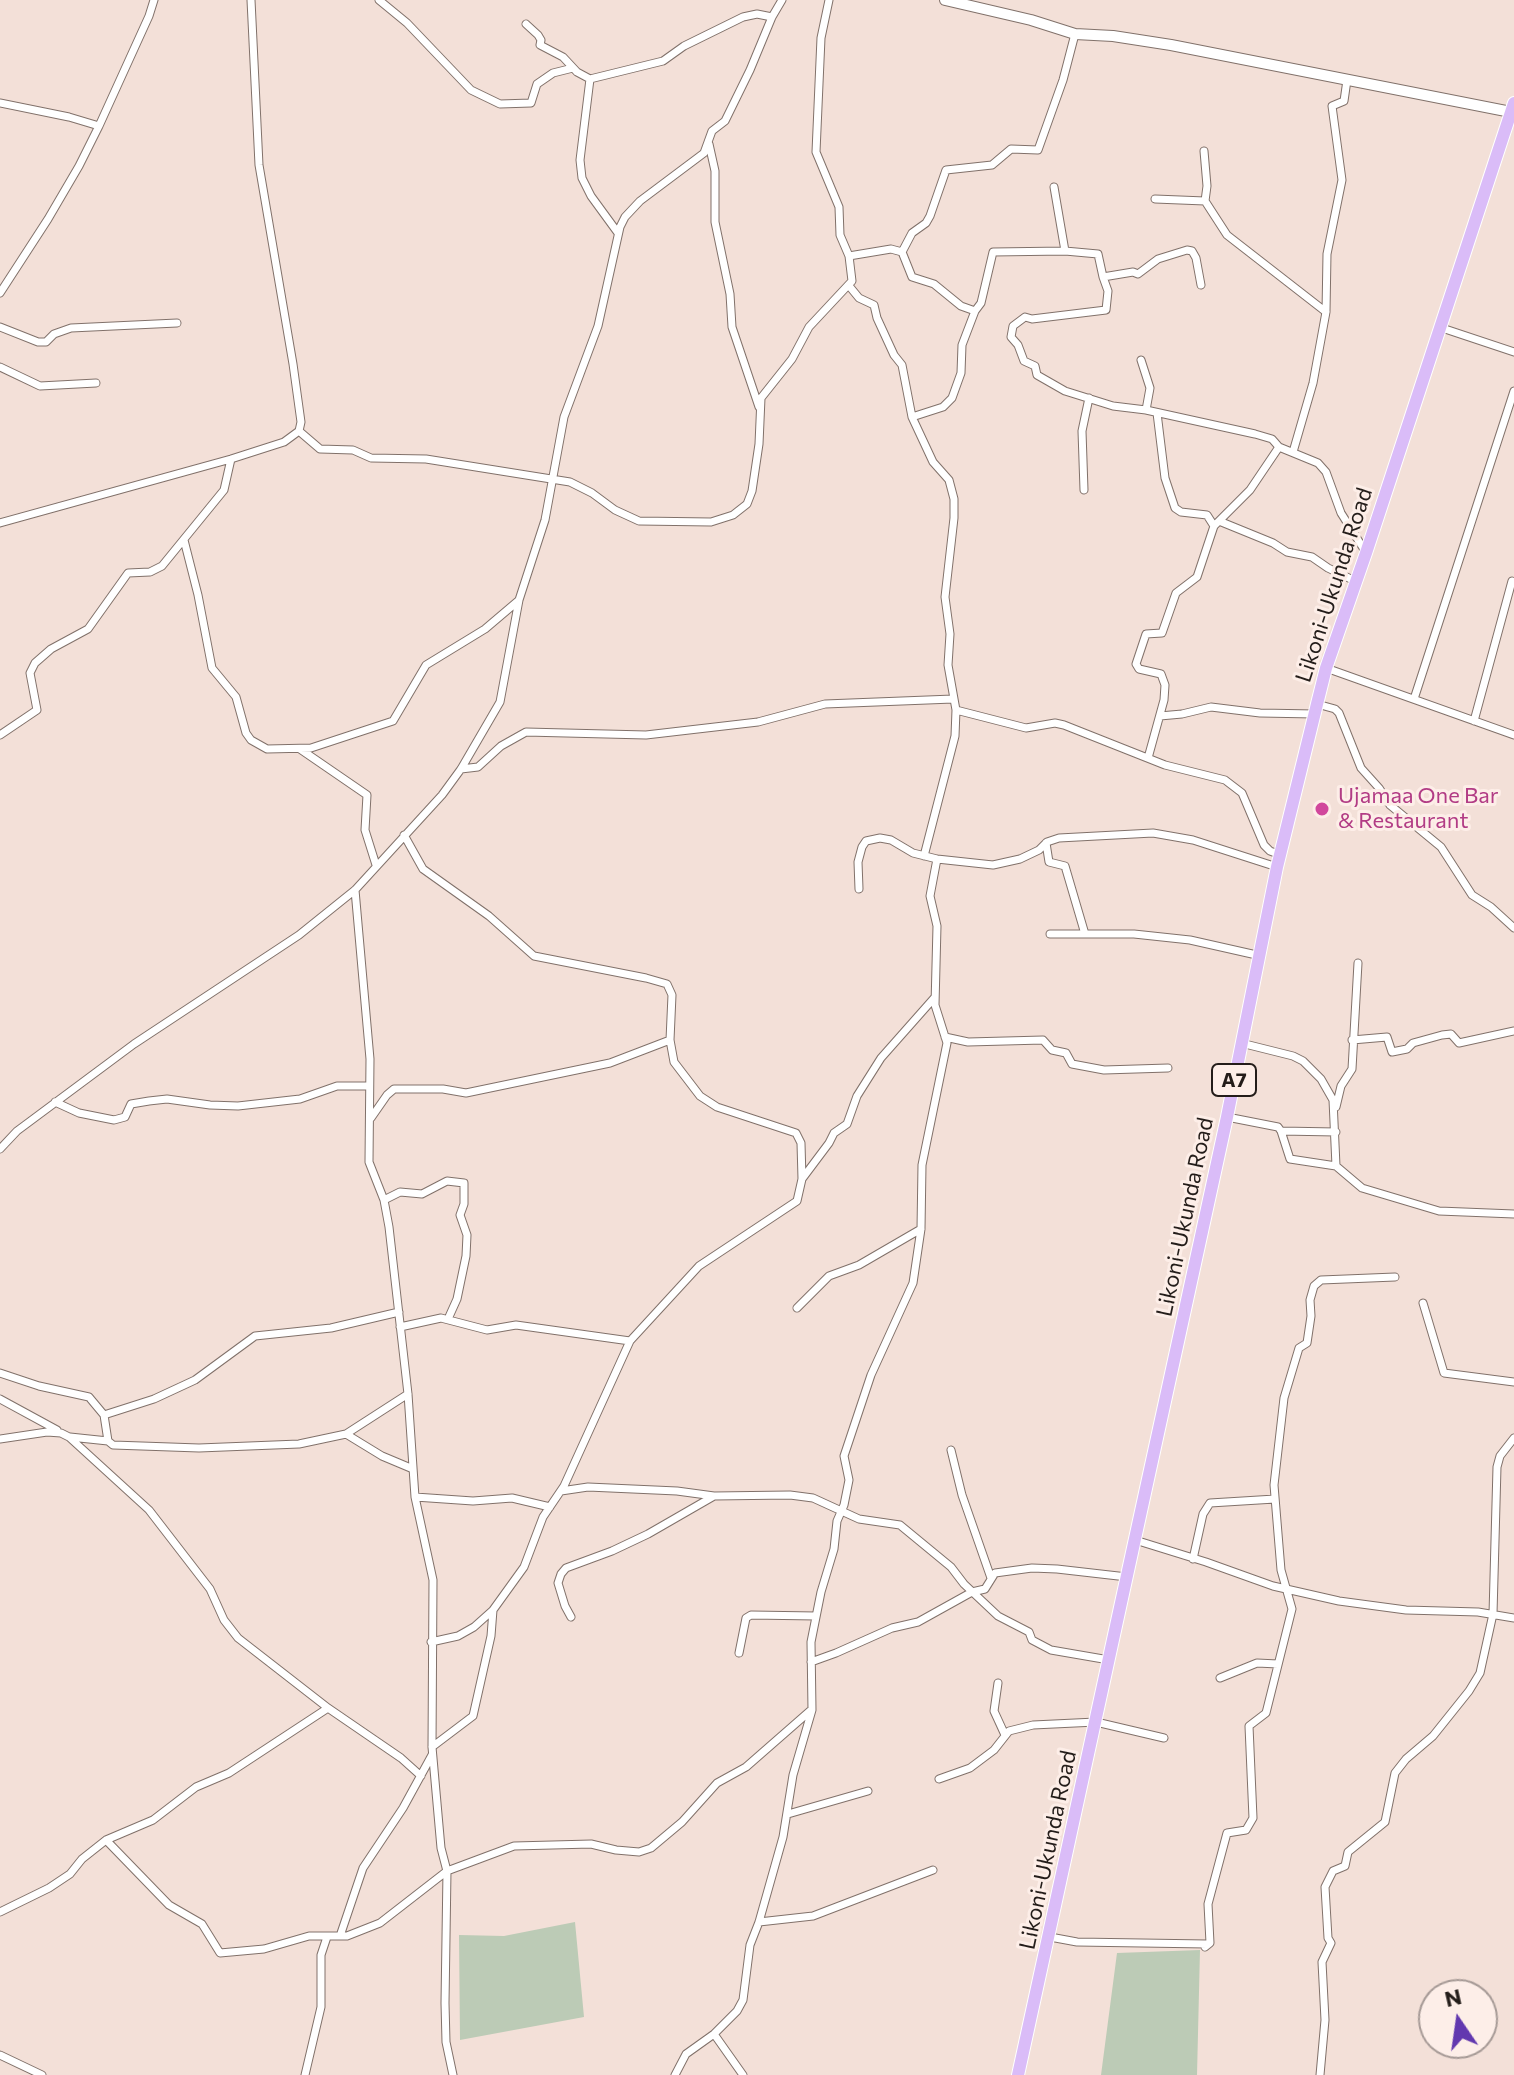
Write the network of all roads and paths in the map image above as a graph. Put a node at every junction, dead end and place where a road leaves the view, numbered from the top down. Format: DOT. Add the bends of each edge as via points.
graph roads {
  1 [pos="154,0"];
  2 [pos="251,0"];
  3 [pos="379,0"];
  4 [pos="782,0"];
  5 [pos="829,0"];
  6 [pos="945,0"];
  7 [pos="772,17"];
  8 [pos="526,24"];
  9 [pos="1075,34"];
  10 [pos="573,68"];
  11 [pos="590,79"];
  12 [pos="1347,80"];
  13 [pos="0,103"];
  14 [pos="1512,107"];
  15 [pos="99,126"];
  16 [pos="1509,135"];
  17 [pos="709,144"];
  18 [pos="1204,151"];
  19 [pos="1054,187"];
  20 [pos="1155,199"];
  21 [pos="1205,201"];
  22 [pos="618,233"];
  23 [pos="1065,251"];
  24 [pos="902,252"];
  25 [pos="849,256"];
  26 [pos="1103,277"];
  27 [pos="1201,285"];
  28 [pos="850,287"];
  29 [pos="0,293"];
  30 [pos="975,311"];
  31 [pos="1326,312"];
  32 [pos="177,323"];
  33 [pos="0,327"];
  34 [pos="1439,327"];
  35 [pos="1514,352"];
  36 [pos="1141,360"];
  37 [pos="0,367"];
  38 [pos="96,383"];
  39 [pos="1514,391"];
  40 [pos="1089,398"];
  41 [pos="760,410"];
  42 [pos="1146,410"];
  43 [pos="1157,413"];
  44 [pos="912,417"];
  45 [pos="299,431"];
  46 [pos="1279,447"];
  47 [pos="1293,452"];
  48 [pos="231,459"];
  49 [pos="555,478"];
  50 [pos="1084,490"];
  51 [pos="0,523"];
  52 [pos="1216,524"];
  53 [pos="184,540"];
  54 [pos="1366,553"];
  55 [pos="1355,581"];
  56 [pos="1512,581"];
  57 [pos="519,600"];
  58 [pos="1326,668"];
  59 [pos="953,699"];
  60 [pos="1414,699"];
  61 [pos="1316,709"];
  62 [pos="956,710"];
  63 [pos="1160,716"];
  64 [pos="1474,721"];
  65 [pos="0,735"];
  66 [pos="1514,735"];
  67 [pos="300,749"];
  68 [pos="1148,758"];
  69 [pos="461,769"];
  70 [pos="404,835"];
  71 [pos="1046,843"];
  72 [pos="924,856"];
  73 [pos="937,859"];
  74 [pos="1279,861"];
  75 [pos="376,865"];
  76 [pos="859,889"];
  77 [pos="355,890"];
  78 [pos="1514,928"];
  79 [pos="1050,934"];
  80 [pos="1085,934"];
  81 [pos="1261,956"];
  82 [pos="1358,963"];
  83 [pos="935,997"];
  84 [pos="1514,1031"];
  85 [pos="945,1037"];
  86 [pos="670,1040"];
  87 [pos="1352,1040"];
  88 [pos="1241,1043"];
  89 [pos="1168,1068"];
  90 [pos="369,1086"];
  91 [pos="55,1102"];
  92 [pos="1335,1113"];
  93 [pos="1227,1117"];
  94 [pos="371,1118"];
  95 [pos="1281,1131"];
  96 [pos="1336,1132"];
  97 [pos="0,1149"];
  98 [pos="1336,1166"];
  99 [pos="802,1179"];
  100 [pos="384,1200"];
  101 [pos="1514,1214"];
  102 [pos="921,1229"];
  103 [pos="1395,1277"];
  104 [pos="1423,1303"];
  105 [pos="797,1308"];
  106 [pos="399,1312"];
  107 [pos="448,1319"];
  108 [pos="400,1327"];
  109 [pos="630,1341"];
  110 [pos="0,1373"];
  111 [pos="1514,1382"];
  112 [pos="408,1394"];
  113 [pos="0,1399"];
  114 [pos="104,1415"];
  115 [pos="346,1434"];
  116 [pos="65,1435"];
  117 [pos="1514,1438"];
  118 [pos="0,1439"];
  119 [pos="108,1441"];
  120 [pos="951,1450"];
  121 [pos="413,1469"];
  122 [pos="561,1491"];
  123 [pos="714,1496"];
  124 [pos="415,1497"];
  125 [pos="1275,1499"];
  126 [pos="550,1507"];
  127 [pos="841,1512"];
  128 [pos="1135,1540"];
  129 [pos="1193,1559"];
  130 [pos="1127,1577"];
  131 [pos="991,1578"];
  132 [pos="1288,1591"];
  133 [pos="972,1592"];
  134 [pos="493,1610"];
  135 [pos="1493,1614"];
  136 [pos="816,1616"];
  137 [pos="571,1617"];
  138 [pos="1514,1618"];
  139 [pos="431,1642"];
  140 [pos="739,1653"];
  141 [pos="1109,1660"];
  142 [pos="811,1662"];
  143 [pos="1278,1664"];
  144 [pos="1220,1678"];
  145 [pos="998,1683"];
  146 [pos="328,1708"];
  147 [pos="812,1710"];
  148 [pos="1096,1722"];
  149 [pos="1005,1735"];
  150 [pos="1164,1738"];
  151 [pos="432,1750"];
  152 [pos="421,1776"];
  153 [pos="939,1779"];
  154 [pos="868,1791"];
  155 [pos="788,1814"];
  156 [pos="106,1840"];
  157 [pos="933,1870"];
  158 [pos="447,1871"];
  159 [pos="0,1912"];
  160 [pos="759,1922"];
  161 [pos="340,1936"];
  162 [pos="327,1937"];
  163 [pos="1050,1937"];
  164 [pos="714,2034"];
  165 [pos="0,2055"];
  166 [pos="39,2074"];
  167 [pos="305,2075"];
  168 [pos="453,2075"];
  169 [pos="675,2075"];
  170 [pos="743,2075"];
  171 [pos="1018,2075"];
  172 [pos="1320,2075"];
  1 -- 15 [label="street"];
  2 -- 45 [label="street" via="259,165 293,364"];
  3 -- 10 [label="street" via="471,90 500,104 531,103 537,84"];
  4 -- 7 [label="street"];
  5 -- 25 [label="street" via="821,38 816,152 839,207 840,235"];
  6 -- 9 [label="street"];
  7 -- 11 [label="street" via="743,17 663,61"];
  7 -- 17 [label="street" via="725,121 712,131"];
  8 -- 10 [label="street" via="540,45"];
  9 -- 12 [label="street" via="1171,45"];
  9 -- 24 [label="street" via="1038,150 1011,149 992,165 946,170 930,216"];
  10 -- 11 [label="street"];
  11 -- 22 [label="street" via="582,178"];
  12 -- 14 [label="street"];
  12 -- 31 [label="street" via="1344,101 1332,106 1342,180 1327,254"];
  13 -- 15 [label="street"];
  14 -- 16 [label="highway, Likoni-Ukunda Road / A7"];
  15 -- 29 [label="street"];
  16 -- 34 [label="highway, Likoni-Ukunda Road / A7"];
  17 -- 22 [label="street" via="632,208"];
  17 -- 41 [label="street" via="732,327"];
  18 -- 21 [label="street"];
  19 -- 23 [label="street"];
  20 -- 21 [label="street"];
  21 -- 31 [label="street" via="1227,235"];
  22 -- 49 [label="street" via="598,326 564,417"];
  23 -- 26 [label="street" via="1098,254"];
  23 -- 30 [label="street" via="993,252"];
  24 -- 25 [label="street"];
  24 -- 30 [label="street" via="912,277 934,284"];
  25 -- 28 [label="street"];
  26 -- 27 [label="street" via="1138,274 1158,259 1192,251"];
  26 -- 40 [label="street" via="1106,310 1025,317 1011,332 1037,375"];
  28 -- 41 [label="street" via="809,327 761,398"];
  28 -- 44 [label="street" via="874,305 902,365"];
  30 -- 44 [label="street" via="952,398 943,407"];
  31 -- 47 [label="street"];
  32 -- 33 [label="street" via="71,328 46,342"];
  34 -- 35 [label="street"];
  34 -- 54 [label="highway, Likoni-Ukunda Road / A7"];
  36 -- 42 [label="street" via="1150,388"];
  37 -- 38 [label="street" via="40,386"];
  39 -- 60 [label="street"];
  40 -- 42 [label="street"];
  40 -- 50 [label="street" via="1082,431"];
  41 -- 49 [label="street" via="752,491 747,504 733,515 711,522 639,521 584,488"];
  42 -- 43 [label="street"];
  43 -- 46 [label="street" via="1255,434"];
  43 -- 52 [label="street" via="1165,478 1175,508 1207,515"];
  44 -- 59 [label="street" via="933,462 949,480 954,499 945,597"];
  45 -- 48 [label="street" via="284,442"];
  45 -- 49 [label="street" via="320,449"];
  46 -- 47 [label="street"];
  46 -- 52 [label="street" via="1250,490"];
  47 -- 54 [label="street" via="1323,467 1341,513"];
  48 -- 51 [label="street"];
  48 -- 53 [label="street" via="224,490"];
  49 -- 57 [label="street"];
  52 -- 55 [label="street" via="1312,557"];
  52 -- 63 [label="street" via="1197,577 1176,593 1162,633 1146,634 1135,661 1139,669 1161,674 1165,685"];
  53 -- 65 [label="street" via="157,569 128,573 88,629 35,663 30,673 37,710"];
  53 -- 67 [label="street" via="212,668 236,697 246,733 267,749"];
  54 -- 55 [label="highway, Likoni-Ukunda Road / A7"];
  55 -- 58 [label="highway, Likoni-Ukunda Road / A7"];
  56 -- 64 [label="street"];
  57 -- 67 [label="street" via="485,629 426,665 393,721"];
  57 -- 69 [label="street" via="500,702"];
  58 -- 60 [label="street"];
  58 -- 61 [label="highway, Likoni-Ukunda Road / A7"];
  59 -- 62 [label="street"];
  59 -- 69 [label="street" via="825,704 758,722 646,735 526,732 478,767"];
  60 -- 64 [label="street"];
  61 -- 63 [label="street" via="1260,713 1211,707"];
  61 -- 74 [label="highway, Likoni-Ukunda Road / A7"];
  61 -- 78 [label="street" via="1339,713 1361,768 1390,805 1441,847 1472,895"];
  62 -- 68 [label="street" via="1026,728 1064,725"];
  62 -- 72 [label="street" via="951,757"];
  63 -- 68 [label="street"];
  64 -- 66 [label="street"];
  67 -- 75 [label="street" via="367,795 365,830"];
  68 -- 74 [label="street" via="1231,782 1247,801 1264,845"];
  69 -- 70 [label="street"];
  70 -- 75 [label="street"];
  70 -- 86 [label="street" via="423,869 534,956 667,984 673,1002"];
  71 -- 73 [label="street" via="1002,864"];
  71 -- 74 [label="street" via="1155,833"];
  71 -- 80 [label="street" via="1049,862 1065,866"];
  72 -- 73 [label="street"];
  72 -- 76 [label="street" via="886,838 866,841 858,862"];
  73 -- 83 [label="street" via="930,896 937,919"];
  74 -- 81 [label="highway, Likoni-Ukunda Road / A7"];
  75 -- 77 [label="street"];
  77 -- 90 [label="street"];
  77 -- 91 [label="street" via="299,935"];
  79 -- 80 [label="street"];
  80 -- 81 [label="street" via="1190,940"];
  81 -- 88 [label="highway, Likoni-Ukunda Road / A7"];
  82 -- 87 [label="street"];
  83 -- 85 [label="street"];
  83 -- 99 [label="street" via="881,1058 847,1124 834,1133"];
  84 -- 87 [label="street" via="1459,1043 1451,1034 1442,1035 1392,1052 1387,1037"];
  85 -- 89 [label="street" via="968,1042 1043,1040 1052,1050 1066,1053 1072,1064 1104,1070"];
  85 -- 102 [label="street" via="922,1165"];
  86 -- 94 [label="street" via="610,1063 466,1093 394,1089"];
  86 -- 99 [label="street" via="674,1062 704,1101 797,1134"];
  87 -- 92 [label="street" via="1352,1069 1340,1088"];
  88 -- 92 [label="street" via="1303,1061 1330,1092"];
  88 -- 93 [label="highway, Likoni-Ukunda Road / A7"];
  90 -- 91 [label="street" via="337,1086 300,1099 238,1106 149,1101 131,1104 125,1117 114,1120"];
  90 -- 94 [label="street"];
  91 -- 97 [label="street"];
  92 -- 96 [label="street"];
  93 -- 95 [label="street"];
  93 -- 128 [label="highway, Likoni-Ukunda Road / A7"];
  94 -- 100 [label="street" via="369,1162"];
  95 -- 96 [label="street"];
  95 -- 98 [label="street" via="1290,1159"];
  96 -- 98 [label="street"];
  98 -- 101 [label="street" via="1362,1188 1439,1211"];
  99 -- 109 [label="street" via="797,1201 699,1266"];
  100 -- 106 [label="street"];
  100 -- 107 [label="street" via="400,1192 422,1194 447,1181 464,1183 460,1215 467,1235 466,1256"];
  102 -- 105 [label="street" via="829,1276"];
  102 -- 127 [label="street" via="913,1283 871,1375 844,1456 849,1478"];
  103 -- 125 [label="street" via="1315,1284 1307,1343 1299,1348 1284,1398"];
  104 -- 111 [label="street" via="1444,1373"];
  106 -- 108 [label="street"];
  106 -- 114 [label="street" via="331,1328 255,1336 195,1380"];
  107 -- 108 [label="street"];
  107 -- 109 [label="street" via="487,1330 516,1325"];
  108 -- 112 [label="street"];
  109 -- 122 [label="street"];
  110 -- 114 [label="street" via="86,1395"];
  112 -- 115 [label="street"];
  112 -- 121 [label="street"];
  113 -- 116 [label="street"];
  114 -- 119 [label="street"];
  115 -- 119 [label="street" via="299,1444 199,1448"];
  115 -- 121 [label="street"];
  116 -- 118 [label="street" via="47,1432"];
  116 -- 119 [label="street"];
  116 -- 146 [label="street" via="149,1510 210,1589 238,1638"];
  117 -- 135 [label="street" via="1497,1467"];
  120 -- 131 [label="street"];
  121 -- 124 [label="street"];
  122 -- 123 [label="street" via="588,1487"];
  122 -- 126 [label="street"];
  123 -- 127 [label="street" via="790,1495 813,1498"];
  123 -- 137 [label="street" via="648,1534 563,1571 558,1583"];
  124 -- 126 [label="street" via="512,1498"];
  124 -- 139 [label="street" via="433,1580"];
  125 -- 129 [label="street" via="1210,1503"];
  125 -- 132 [label="street"];
  126 -- 134 [label="street" via="524,1567"];
  127 -- 133 [label="street" via="905,1528"];
  127 -- 136 [label="street"];
  128 -- 129 [label="street"];
  128 -- 130 [label="highway, Likoni-Ukunda Road / A7"];
  129 -- 132 [label="street"];
  130 -- 131 [label="street" via="1032,1568"];
  130 -- 141 [label="highway, Likoni-Ukunda Road / A7"];
  131 -- 133 [label="street" via="985,1589"];
  132 -- 135 [label="street" via="1389,1608"];
  132 -- 143 [label="street" via="1292,1609"];
  133 -- 141 [label="street" via="1051,1650"];
  133 -- 142 [label="street" via="918,1622"];
  134 -- 139 [label="street" via="458,1636"];
  134 -- 151 [label="street" via="473,1716"];
  135 -- 138 [label="street"];
  135 -- 172 [label="street" via="1485,1658 1469,1691 1395,1773 1385,1822 1348,1852 1345,1866 1333,1871 1325,1887 1331,1943 1322,1957 1325,2020"];
  136 -- 140 [label="street" via="751,1615"];
  136 -- 142 [label="street"];
  139 -- 151 [label="street"];
  141 -- 148 [label="highway, Likoni-Ukunda Road / A7"];
  142 -- 147 [label="street"];
  143 -- 144 [label="street" via="1257,1663"];
  143 -- 163 [label="street" via="1266,1713 1249,1726 1253,1818 1246,1830 1227,1833 1208,1904 1207,1945"];
  145 -- 149 [label="street" via="994,1711"];
  146 -- 152 [label="street"];
  146 -- 156 [label="street" via="229,1773 196,1787 153,1820"];
  147 -- 155 [label="street"];
  147 -- 158 [label="street" via="746,1767 717,1783 682,1822 646,1850 521,1844"];
  148 -- 149 [label="street" via="1033,1725"];
  148 -- 150 [label="street"];
  148 -- 163 [label="highway, Likoni-Ukunda Road / A7"];
  149 -- 153 [label="street" via="970,1768"];
  151 -- 152 [label="street"];
  151 -- 158 [label="street"];
  152 -- 161 [label="street" via="363,1868"];
  154 -- 155 [label="street"];
  155 -- 160 [label="street"];
  156 -- 159 [label="street" via="70,1874"];
  156 -- 162 [label="street" via="169,1905 202,1924 220,1953"];
  157 -- 160 [label="street" via="813,1916"];
  158 -- 161 [label="street" via="380,1923"];
  158 -- 168 [label="street" via="446,2042"];
  160 -- 164 [label="street" via="747,1958 743,2000"];
  161 -- 162 [label="street"];
  162 -- 167 [label="street" via="321,1955 321,2007"];
  163 -- 171 [label="highway, Likoni-Ukunda Road / A7"];
  164 -- 169 [label="street" via="686,2054"];
  164 -- 170 [label="street"];
  165 -- 166 [label="street"];
}
